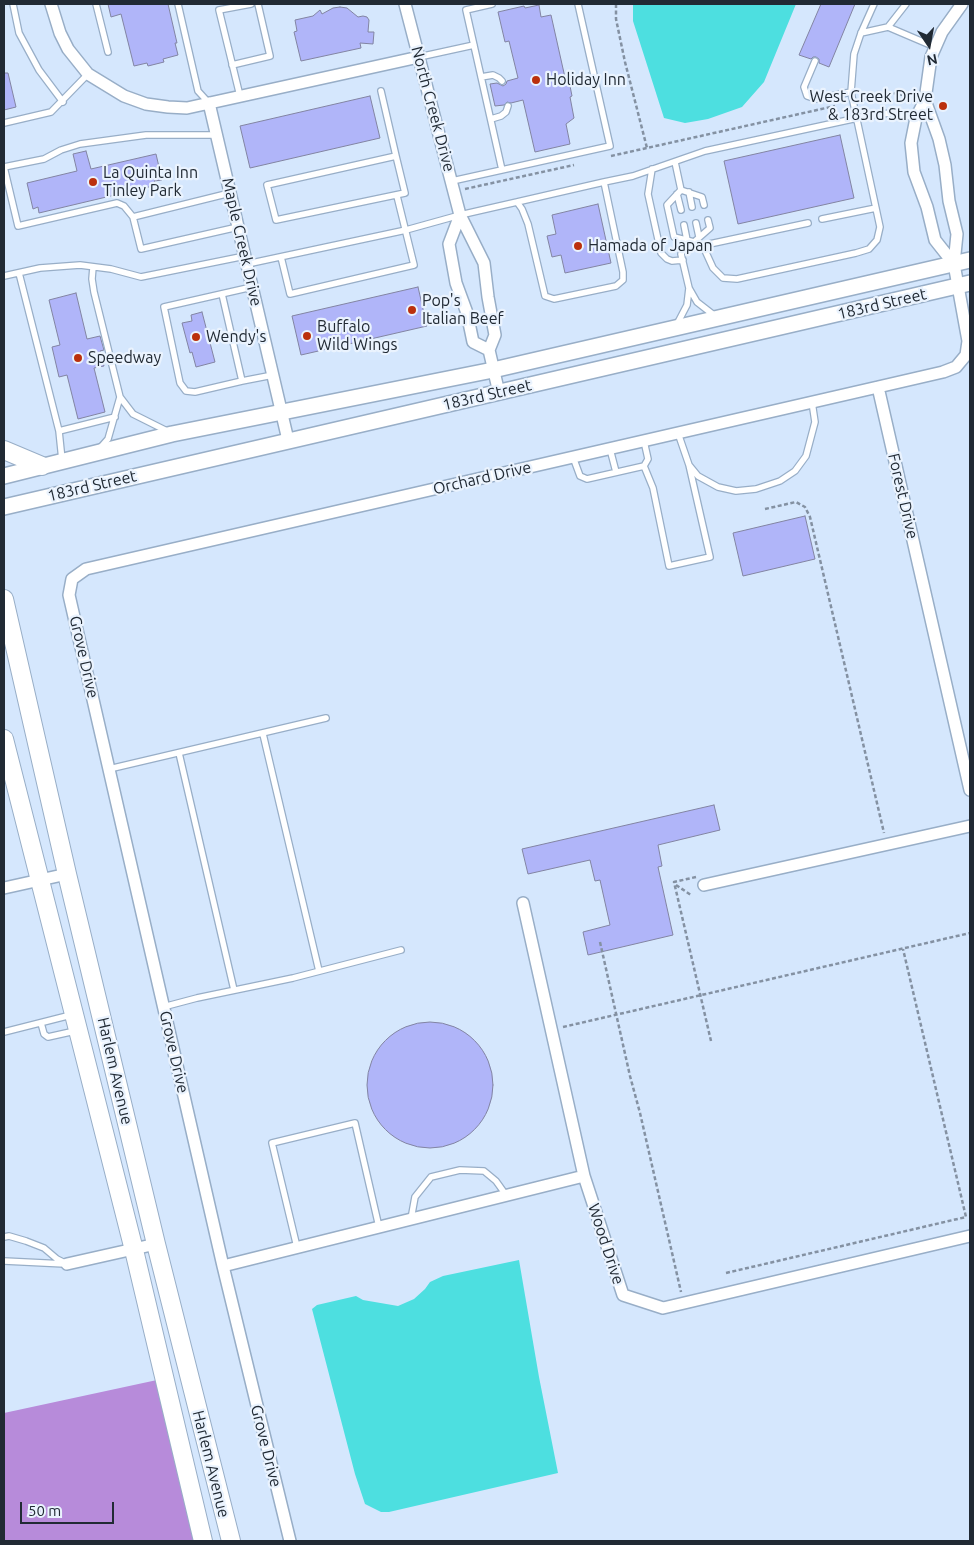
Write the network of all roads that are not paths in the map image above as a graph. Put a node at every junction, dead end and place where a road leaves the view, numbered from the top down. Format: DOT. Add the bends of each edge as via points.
graph roads {
  1 [pos="13,4"];
  2 [pos="51,4"];
  3 [pos="96,4"];
  4 [pos="178,4"];
  5 [pos="217,4"];
  6 [pos="251,4"];
  7 [pos="258,4"];
  8 [pos="405,4"];
  9 [pos="492,4"];
  10 [pos="578,4"];
  11 [pos="874,4"];
  12 [pos="906,4"];
  13 [pos="962,4"];
  14 [pos="219,10"];
  15 [pos="888,27"];
  16 [pos="861,33"];
  17 [pos="474,45"];
  18 [pos="935,47"];
  19 [pos="108,52"];
  20 [pos="419,57"];
  21 [pos="814,61"];
  22 [pos="232,65"];
  23 [pos="88,74"];
  24 [pos="481,77"];
  25 [pos="502,81"];
  26 [pos="381,91"];
  27 [pos="851,92"];
  28 [pos="240,96"];
  29 [pos="920,99"];
  30 [pos="62,102"];
  31 [pos="209,103"];
  32 [pos="508,106"];
  33 [pos="916,118"];
  34 [pos="491,119"];
  35 [pos="856,119"];
  36 [pos="4,123"];
  37 [pos="217,135"];
  38 [pos="396,156"];
  39 [pos="675,162"];
  40 [pos="652,169"];
  41 [pos="502,170"];
  42 [pos="604,182"];
  43 [pos="453,186"];
  44 [pos="679,192"];
  45 [pos="689,192"];
  46 [pos="230,193"];
  47 [pos="397,196"];
  48 [pos="516,202"];
  49 [pos="704,205"];
  50 [pos="692,208"];
  51 [pos="876,208"];
  52 [pos="681,210"];
  53 [pos="460,215"];
  54 [pos="132,217"];
  55 [pos="708,220"];
  56 [pos="822,220"];
  57 [pos="696,223"];
  58 [pos="808,223"];
  59 [pos="684,225"];
  60 [pos="238,227"];
  61 [pos="406,230"];
  62 [pos="699,237"];
  63 [pos="692,243"];
  64 [pos="703,246"];
  65 [pos="281,257"];
  66 [pos="246,260"];
  67 [pos="682,260"];
  68 [pos="970,260"];
  69 [pos="954,264"];
  70 [pos="93,267"];
  71 [pos="19,273"];
  72 [pos="4,276"];
  73 [pos="964,284"];
  74 [pos="252,287"];
  75 [pos="689,288"];
  76 [pos="222,294"];
  77 [pos="719,318"];
  78 [pos="674,329"];
  79 [pos="489,350"];
  80 [pos="493,370"];
  81 [pos="273,375"];
  82 [pos="242,381"];
  83 [pos="878,387"];
  84 [pos="499,393"];
  85 [pos="120,397"];
  86 [pos="812,402"];
  87 [pos="282,413"];
  88 [pos="115,417"];
  89 [pos="59,431"];
  90 [pos="678,433"];
  91 [pos="172,434"];
  92 [pos="288,440"];
  93 [pos="644,441"];
  94 [pos="610,449"];
  95 [pos="4,450"];
  96 [pos="96,453"];
  97 [pos="574,457"];
  98 [pos="62,461"];
  99 [pos="689,465"];
  100 [pos="42,466"];
  101 [pos="644,466"];
  102 [pos="616,472"];
  103 [pos="4,476"];
  104 [pos="4,507"];
  105 [pos="86,568"];
  106 [pos="4,599"];
  107 [pos="326,718"];
  108 [pos="263,734"];
  109 [pos="4,739"];
  110 [pos="179,753"];
  111 [pos="109,769"];
  112 [pos="970,790"];
  113 [pos="970,826"];
  114 [pos="67,874"];
  115 [pos="40,880"];
  116 [pos="703,880"];
  117 [pos="4,888"];
  118 [pos="523,903"];
  119 [pos="401,950"];
  120 [pos="319,971"];
  121 [pos="234,990"];
  122 [pos="163,1007"];
  123 [pos="75,1022"];
  124 [pos="41,1023"];
  125 [pos="4,1032"];
  126 [pos="584,1176"];
  127 [pos="506,1195"];
  128 [pos="411,1219"];
  129 [pos="378,1227"];
  130 [pos="970,1236"];
  131 [pos="4,1237"];
  132 [pos="156,1244"];
  133 [pos="297,1247"];
  134 [pos="134,1250"];
  135 [pos="4,1262"];
  136 [pos="67,1264"];
  137 [pos="222,1266"];
  138 [pos="204,1541"];
  139 [pos="231,1541"];
  140 [pos="290,1541"];
  1 -- 30 [label="lane" via="22,39"];
  2 -- 23 [label="street" via="68,49"];
  3 -- 19 [label="lane"];
  4 -- 31 [label="lane" via="198,91"];
  5 -- 14 [label="lane"];
  6 -- 14 [label="lane"];
  7 -- 22 [label="lane" via="270,56"];
  8 -- 20 [label="street, North Creek Drive"];
  9 -- 17 [label="lane" via="466,10"];
  10 -- 41 [label="lane" via="610,146"];
  11 -- 16 [label="lane"];
  12 -- 15 [label="lane"];
  13 -- 18 [label="street"];
  14 -- 22 [label="lane"];
  15 -- 16 [label="lane"];
  15 -- 18 [label="lane"];
  16 -- 27 [label="lane" via="854,54"];
  17 -- 20 [label="lane"];
  17 -- 24 [label="lane"];
  18 -- 29 [label="street"];
  20 -- 28 [label="street"];
  20 -- 43 [label="street, North Creek Drive"];
  21 -- 27 [label="lane" via="804,87 807,96 816,100"];
  22 -- 28 [label="lane"];
  23 -- 30 [label="lane"];
  23 -- 31 [label="street" via="124,96 146,104 188,108"];
  24 -- 25 [label="lane" via="493,75"];
  24 -- 34 [label="lane"];
  26 -- 38 [label="lane"];
  27 -- 35 [label="lane"];
  28 -- 31 [label="street"];
  29 -- 33 [label="street"];
  29 -- 69 [label="street" via="939,139 945,165 957,234"];
  30 -- 36 [label="lane" via="51,112"];
  31 -- 37 [label="street, Maple Creek Drive"];
  32 -- 34 [label="lane" via="501,116"];
  33 -- 35 [label="lane" via="896,113"];
  33 -- 69 [label="street" via="911,143 914,172 935,240"];
  34 -- 41 [label="lane"];
  35 -- 39 [label="lane" via="706,151"];
  35 -- 51 [label="lane"];
  37 -- 46 [label="street, Maple Creek Drive"];
  37 -- 54 [label="lane" via="146,135 80,144 44,158 4,167 18,226 117,203 124,206"];
  38 -- 47 [label="lane" via="405,193"];
  38 -- 47 [label="lane" via="267,185 276,220"];
  39 -- 40 [label="lane"];
  39 -- 44 [label="lane"];
  40 -- 42 [label="lane"];
  40 -- 67 [label="lane" via="648,194 661,253 672,261"];
  41 -- 43 [label="lane"];
  42 -- 48 [label="lane"];
  42 -- 48 [label="lane" via="623,272 623,280 616,286 554,299 545,296 528,224"];
  43 -- 53 [label="street, North Creek Drive"];
  44 -- 45 [label="lane"];
  44 -- 52 [label="lane"];
  44 -- 63 [label="lane" via="667,206 674,237"];
  45 -- 49 [label="lane" via="702,197"];
  45 -- 50 [label="lane"];
  46 -- 54 [label="lane"];
  46 -- 60 [label="street, Maple Creek Drive"];
  47 -- 61 [label="lane"];
  48 -- 53 [label="lane"];
  51 -- 56 [label="lane"];
  51 -- 64 [label="lane" via="880,227 878,240 869,249 811,263 738,279 723,278 712,268"];
  53 -- 61 [label="lane"];
  53 -- 79 [label="street, North Creek Drive" via="484,263 495,335"];
  53 -- 79 [label="street" via="449,244 456,283 473,342"];
  54 -- 60 [label="lane" via="141,249"];
  55 -- 62 [label="lane" via="710,228"];
  57 -- 62 [label="lane"];
  58 -- 64 [label="lane"];
  59 -- 63 [label="lane"];
  60 -- 66 [label="street, Maple Creek Drive"];
  61 -- 65 [label="lane"];
  61 -- 65 [label="lane" via="414,265 290,294"];
  62 -- 63 [label="lane"];
  63 -- 64 [label="lane"];
  63 -- 67 [label="lane" via="683,250"];
  65 -- 66 [label="lane"];
  66 -- 70 [label="lane" via="141,277"];
  66 -- 74 [label="street, Maple Creek Drive"];
  67 -- 75 [label="lane"];
  68 -- 69 [label="street, 183rd Street"];
  69 -- 73 [label="street"];
  69 -- 77 [label="street, 183rd Street"];
  70 -- 71 [label="lane" via="80,265"];
  70 -- 85 [label="lane" via="94,292"];
  71 -- 72 [label="lane"];
  71 -- 89 [label="lane"];
  73 -- 83 [label="street" via="968,341 966,355 956,367"];
  73 -- 84 [label="street, 183rd Street"];
  74 -- 76 [label="lane"];
  74 -- 81 [label="street, Maple Creek Drive"];
  75 -- 77 [label="lane" via="697,302"];
  75 -- 78 [label="lane" via="687,305"];
  76 -- 82 [label="lane"];
  76 -- 82 [label="lane" via="164,307 180,383 186,391 195,392"];
  77 -- 78 [label="street, 183rd Street"];
  78 -- 80 [label="street, 183rd Street"];
  79 -- 80 [label="street, North Creek Drive"];
  80 -- 84 [label="street, North Creek Drive"];
  80 -- 87 [label="street, 183rd Street"];
  81 -- 82 [label="lane"];
  81 -- 87 [label="street, Maple Creek Drive"];
  83 -- 86 [label="street, Orchard Drive"];
  83 -- 112 [label="street, Forest Drive"];
  84 -- 92 [label="street, 183rd Street"];
  85 -- 88 [label="lane"];
  85 -- 91 [label="lane" via="133,414"];
  86 -- 90 [label="street, Orchard Drive"];
  86 -- 99 [label="lane" via="815,422 806,456 795,471 780,481 736,492 698,476"];
  87 -- 91 [label="street, 183rd Street"];
  87 -- 92 [label="street, Maple Creek Drive"];
  88 -- 89 [label="lane"];
  88 -- 96 [label="lane" via="108,438"];
  89 -- 98 [label="lane"];
  90 -- 93 [label="street, Orchard Drive"];
  90 -- 99 [label="lane"];
  91 -- 96 [label="street, 183rd Street"];
  92 -- 104 [label="street, 183rd Street"];
  93 -- 94 [label="street, Orchard Drive"];
  93 -- 101 [label="lane" via="648,459"];
  94 -- 97 [label="street, Orchard Drive"];
  94 -- 102 [label="lane"];
  95 -- 100 [label="main road"];
  96 -- 98 [label="street, 183rd Street"];
  97 -- 102 [label="lane" via="578,473 583,478"];
  97 -- 105 [label="street, Orchard Drive"];
  98 -- 100 [label="street, 183rd Street"];
  99 -- 101 [label="lane" via="710,557 669,566"];
  100 -- 103 [label="street, 183rd Street"];
  101 -- 102 [label="lane"];
  105 -- 111 [label="street, Grove Drive" via="72,579 69,595"];
  106 -- 114 [label="main road, Harlem Avenue"];
  107 -- 108 [label="lane"];
  108 -- 110 [label="lane"];
  108 -- 120 [label="lane"];
  109 -- 115 [label="main road, Harlem Avenue"];
  110 -- 111 [label="lane"];
  110 -- 121 [label="lane"];
  111 -- 122 [label="street, Grove Drive"];
  113 -- 116 [label="street"];
  114 -- 115 [label="street"];
  114 -- 132 [label="main road, Harlem Avenue"];
  115 -- 117 [label="street"];
  115 -- 123 [label="main road, Harlem Avenue"];
  118 -- 126 [label="street, Wood Drive"];
  119 -- 120 [label="lane"];
  120 -- 121 [label="lane"];
  121 -- 122 [label="lane"];
  122 -- 137 [label="street, Grove Drive"];
  123 -- 124 [label="lane"];
  123 -- 124 [label="lane" via="48,1037"];
  123 -- 134 [label="main road, Harlem Avenue"];
  124 -- 125 [label="lane"];
  126 -- 127 [label="street"];
  126 -- 130 [label="street, Wood Drive" via="623,1295 662,1308"];
  127 -- 128 [label="street"];
  127 -- 128 [label="lane" via="484,1171 460,1170 431,1177 415,1197"];
  128 -- 129 [label="street"];
  129 -- 133 [label="street"];
  129 -- 133 [label="lane" via="355,1123 272,1143"];
  131 -- 136 [label="lane" via="44,1248"];
  132 -- 134 [label="street"];
  132 -- 139 [label="main road, Harlem Avenue"];
  133 -- 137 [label="street"];
  134 -- 136 [label="street"];
  134 -- 138 [label="main road, Harlem Avenue"];
  135 -- 136 [label="lane"];
  137 -- 140 [label="street, Grove Drive"];
}
